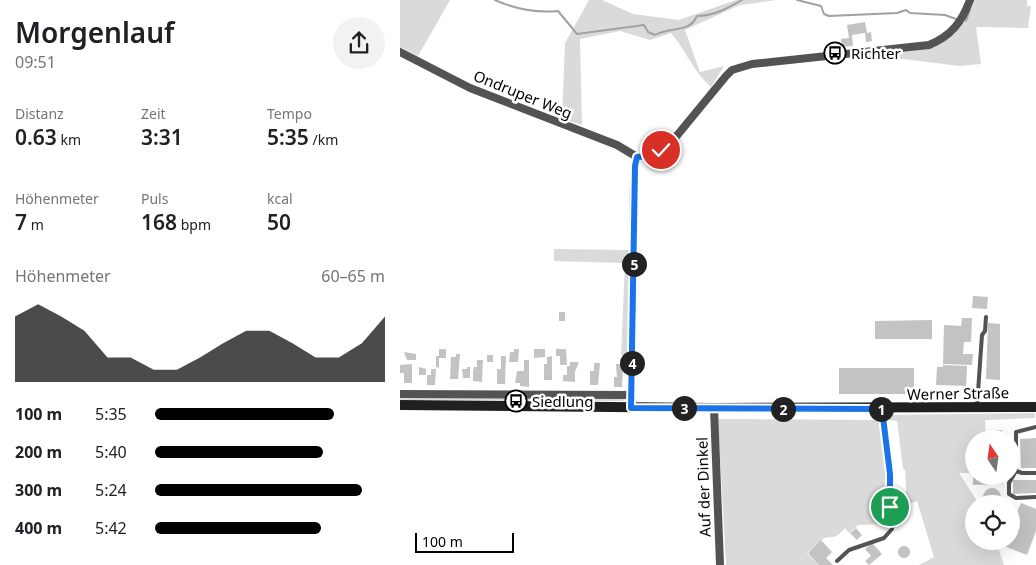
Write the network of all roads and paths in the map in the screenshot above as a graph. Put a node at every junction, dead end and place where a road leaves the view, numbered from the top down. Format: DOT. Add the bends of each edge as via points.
graph roads {
  1 [pos="970,0"];
  2 [pos="400,52"];
  3 [pos="637,157"];
  4 [pos="986,317"];
  5 [pos="400,394"];
  6 [pos="631,396"];
  7 [pos="400,406"];
  8 [pos="1036,407"];
  9 [pos="631,408"];
  10 [pos="714,408"];
  11 [pos="977,408"];
  12 [pos="882,409"];
  13 [pos="1036,427"];
  14 [pos="1020,431"];
  15 [pos="1020,472"];
  16 [pos="1036,473"];
  17 [pos="1009,485"];
  18 [pos="1036,497"];
  19 [pos="837,561"];
  20 [pos="720,565"];
  1 -- 3 [label="street" via="953,30 929,45 752,64 732,70 670,144 649,156"];
  2 -- 3 [label="street, Ondruper Weg" via="470,88 617,146"];
  3 -- 6 [label="street"];
  4 -- 11 [label="lane"];
  5 -- 6 [label="street"];
  6 -- 9 [label="street"];
  7 -- 9 [label="main road, Werner Straße"];
  8 -- 11 [label="main road, Werner Straße"];
  9 -- 10 [label="main road, Werner Straße"];
  10 -- 12 [label="main road, Werner Straße"];
  10 -- 20 [label="street, Auf der Dinkel"];
  11 -- 12 [label="main road, Werner Straße"];
  12 -- 19 [label="lane" via="890,474 892,529 884,538 849,550"];
  13 -- 14 [label="lane"];
  15 -- 16 [label="lane"];
  17 -- 18 [label="lane" via="1009,494 1016,498"];
}
